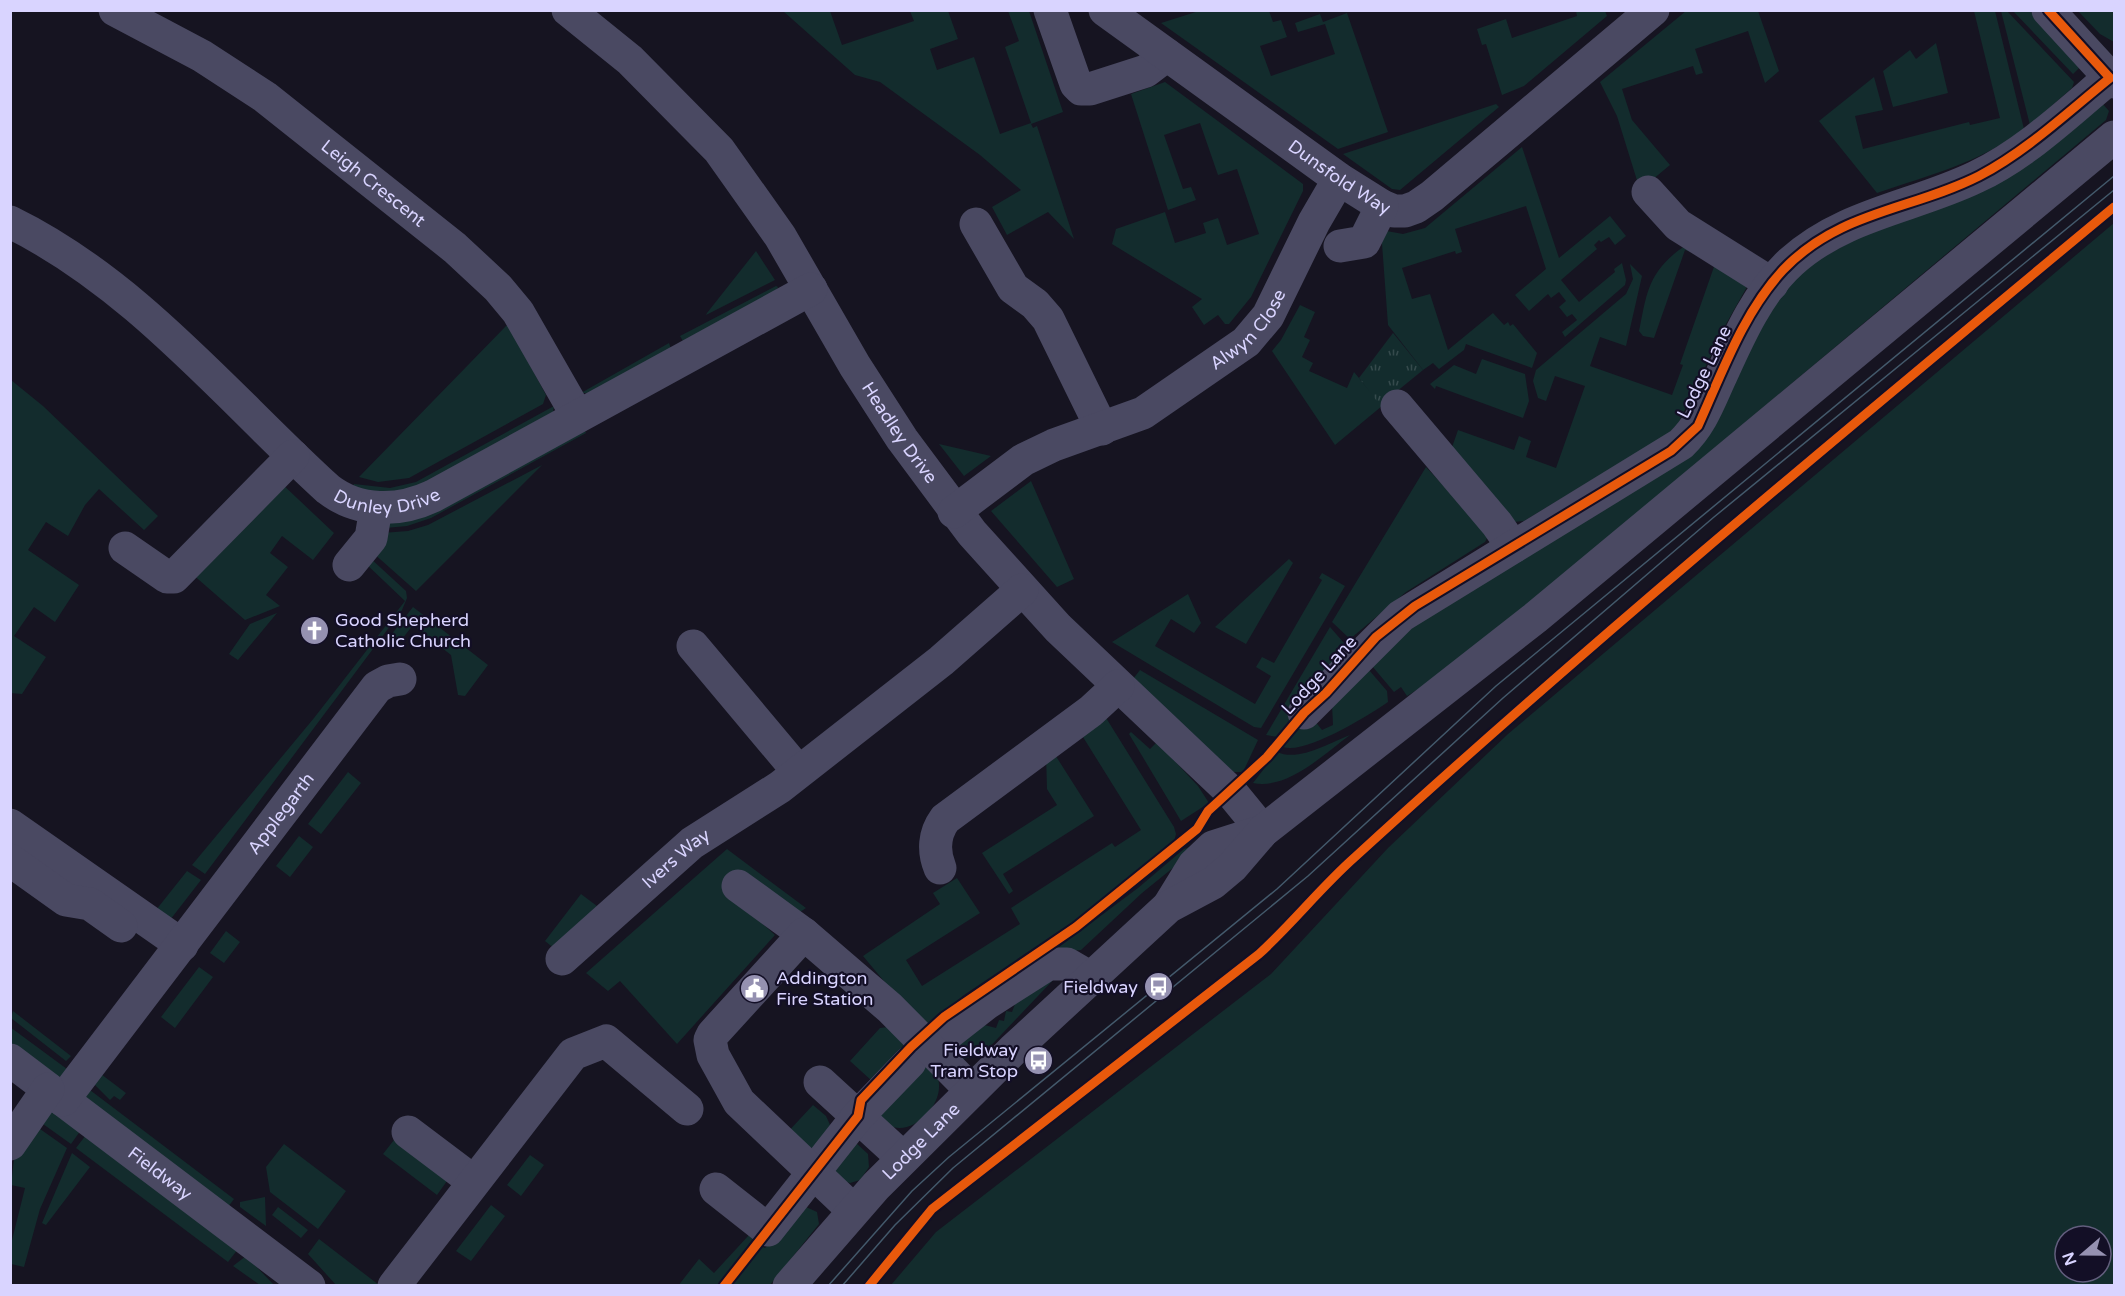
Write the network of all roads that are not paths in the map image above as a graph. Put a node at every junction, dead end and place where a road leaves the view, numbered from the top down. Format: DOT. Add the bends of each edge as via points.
graph roads {
  1 [pos="115,10"];
  2 [pos="568,10"];
  3 [pos="1050,10"];
  4 [pos="1105,10"];
  5 [pos="1653,10"];
  6 [pos="2048,10"];
  7 [pos="1167,55"];
  8 [pos="2113,78"];
  9 [pos="2115,137"];
  10 [pos="1340,179"];
  11 [pos="1648,192"];
  12 [pos="1382,206"];
  13 [pos="10,222"];
  14 [pos="976,224"];
  15 [pos="1340,246"];
  16 [pos="1772,284"];
  17 [pos="811,289"];
  18 [pos="1397,406"];
  19 [pos="577,415"];
  20 [pos="1102,429"];
  21 [pos="293,456"];
  22 [pos="376,508"];
  23 [pos="954,512"];
  24 [pos="1513,547"];
  25 [pos="125,548"];
  26 [pos="349,565"];
  27 [pos="1022,590"];
  28 [pos="693,646"];
  29 [pos="400,679"];
  30 [pos="1118,686"];
  31 [pos="1304,713"];
  32 [pos="798,771"];
  33 [pos="10,825"];
  34 [pos="1263,831"];
  35 [pos="10,861"];
  36 [pos="940,868"];
  37 [pos="738,886"];
  38 [pos="804,934"];
  39 [pos="176,953"];
  40 [pos="562,959"];
  41 [pos="1091,978"];
  42 [pos="921,1056"];
  43 [pos="10,1060"];
  44 [pos="820,1083"];
  45 [pos="971,1090"];
  46 [pos="56,1094"];
  47 [pos="687,1109"];
  48 [pos="858,1116"];
  49 [pos="408,1132"];
  50 [pos="10,1144"];
  51 [pos="903,1158"];
  52 [pos="814,1172"];
  53 [pos="473,1181"];
  54 [pos="716,1189"];
  55 [pos="853,1210"];
  56 [pos="309,1286"];
  57 [pos="394,1286"];
  58 [pos="789,1286"];
  1 -- 19 [label="street, Leigh Crescent" via="202,56 265,97 455,248 518,312"];
  2 -- 17 [label="street, Headley Drive" via="630,60 719,150 766,215"];
  3 -- 7 [label="street" via="1081,89 1146,70"];
  4 -- 7 [label="street, Dunsfold Way"];
  5 -- 12 [label="street, Dunsfold Way" via="1432,196 1405,211"];
  6 -- 8 [label="street"];
  7 -- 10 [label="street, Dunsfold Way"];
  8 -- 16 [label="street, Lodge Lane" via="1994,167 1830,234 1793,261"];
  9 -- 34 [label="street, Lodge Lane" via="1535,618"];
  10 -- 12 [label="street, Dunsfold Way"];
  10 -- 20 [label="street, Alwyn Close" via="1314,222 1272,310 1255,333 1167,398 1143,413"];
  11 -- 16 [label="street" via="1683,229"];
  12 -- 15 [label="street" via="1364,242"];
  13 -- 21 [label="street, Dunley Drive" via="83,265 126,299"];
  14 -- 20 [label="street" via="1013,288 1048,319"];
  16 -- 24 [label="street, Lodge Lane" via="1745,326 1691,435 1671,452"];
  17 -- 19 [label="street, Dunley Drive"];
  17 -- 23 [label="street, Headley Drive" via="877,401"];
  18 -- 24 [label="street"];
  19 -- 22 [label="street, Dunley Drive" via="424,500 408,506"];
  20 -- 23 [label="street, Alwyn Close" via="1023,460"];
  21 -- 22 [label="street, Dunley Drive" via="334,494"];
  21 -- 25 [label="street" via="174,577 167,577"];
  22 -- 26 [label="street" via="371,538"];
  23 -- 27 [label="street, Headley Drive"];
  24 -- 31 [label="street, Lodge Lane" via="1394,621"];
  27 -- 30 [label="street, Headley Drive"];
  27 -- 32 [label="street, Ivers Way" via="941,661"];
  28 -- 32 [label="street"];
  29 -- 39 [label="street, Applegarth" via="377,687"];
  30 -- 34 [label="street, Headley Drive" via="1215,776"];
  30 -- 36 [label="street" via="945,819 936,841"];
  32 -- 40 [label="street, Ivers Way" via="766,797 692,843"];
  33 -- 39 [label="street"];
  34 -- 41 [label="street, Lodge Lane" via="1214,847 1194,865 1168,907"];
  35 -- 39 [label="street" via="66,900 90,904"];
  37 -- 38 [label="street"];
  38 -- 42 [label="street"];
  38 -- 52 [label="street" via="713,1034 710,1047 739,1102"];
  39 -- 46 [label="street, Applegarth"];
  41 -- 42 [label="street" via="1067,964 1048,964 987,1003"];
  41 -- 45 [label="street, Lodge Lane"];
  42 -- 45 [label="street"];
  42 -- 48 [label="street"];
  43 -- 46 [label="street, Fieldway"];
  44 -- 48 [label="street"];
  45 -- 51 [label="street, Lodge Lane"];
  46 -- 50 [label="street, Applegarth"];
  46 -- 56 [label="street, Fieldway"];
  47 -- 53 [label="street" via="606,1041 567,1059"];
  48 -- 51 [label="street"];
  48 -- 52 [label="street"];
  49 -- 53 [label="street"];
  51 -- 55 [label="street, Lodge Lane"];
  52 -- 54 [label="street" via="768,1230"];
  52 -- 55 [label="street"];
  53 -- 57 [label="street"];
  55 -- 58 [label="street, Lodge Lane"];
}
